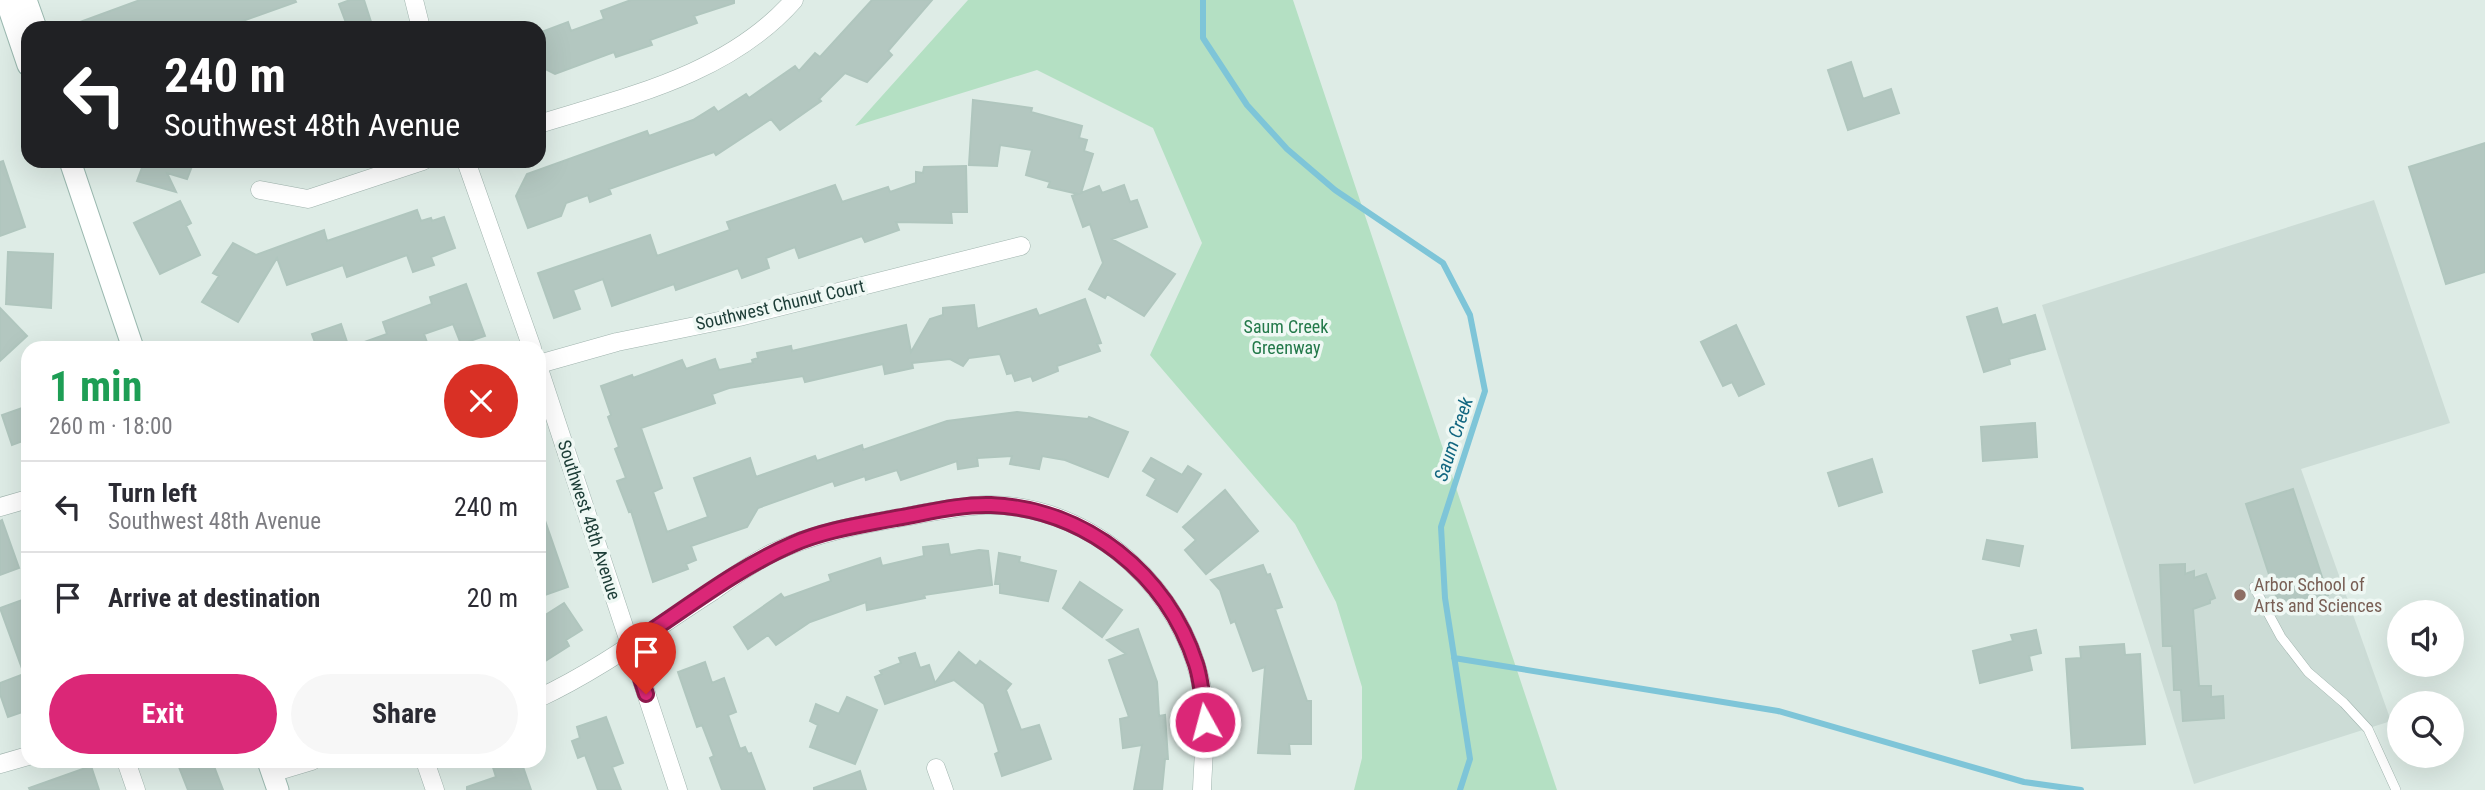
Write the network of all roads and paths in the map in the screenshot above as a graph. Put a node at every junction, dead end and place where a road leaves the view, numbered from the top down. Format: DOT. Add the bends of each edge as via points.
graph roads {
  1 [pos="414,0"];
  2 [pos="794,0"];
  3 [pos="10,1"];
  4 [pos="29,21"];
  5 [pos="419,21"];
  6 [pos="21,40"];
  7 [pos="546,122"];
  8 [pos="72,168"];
  9 [pos="402,168"];
  10 [pos="468,168"];
  11 [pos="260,190"];
  12 [pos="1021,246"];
  13 [pos="131,341"];
  14 [pos="530,341"];
  15 [pos="546,362"];
  16 [pos="546,390"];
  17 [pos="21,501"];
  18 [pos="0,507"];
  19 [pos="2254,587"];
  20 [pos="630,645"];
  21 [pos="546,694"];
  22 [pos="21,757"];
  23 [pos="0,764"];
  24 [pos="128,768"];
  25 [pos="292,768"];
  26 [pos="427,768"];
  27 [pos="936,768"];
  28 [pos="273,775"];
  29 [pos="136,790"];
  30 [pos="435,790"];
  31 [pos="678,790"];
  32 [pos="944,790"];
  33 [pos="1202,790"];
  34 [pos="2396,790"];
  1 -- 5 [label="street"];
  2 -- 7 [label="street" via="762,31 713,63 684,77"];
  3 -- 4 [label="street"];
  3 -- 6 [label="street"];
  8 -- 13 [label="street"];
  9 -- 11 [label="street" via="308,199"];
  10 -- 14 [label="street"];
  12 -- 15 [label="street, Southwest Chunut Court"];
  16 -- 20 [label="street, Southwest 48th Avenue"];
  17 -- 18 [label="street"];
  19 -- 34 [label="lane" via="2281,637 2308,672 2368,729"];
  20 -- 21 [label="street"];
  20 -- 31 [label="street, Southwest 48th Avenue"];
  20 -- 33 [label="street" via="770,554 825,533 965,507 988,505 1042,513 1069,522 1119,552 1160,593 1174,615 1203,694"];
  22 -- 23 [label="street"];
  24 -- 29 [label="street"];
  25 -- 28 [label="street"];
  26 -- 30 [label="street"];
  27 -- 32 [label="street"];
}
